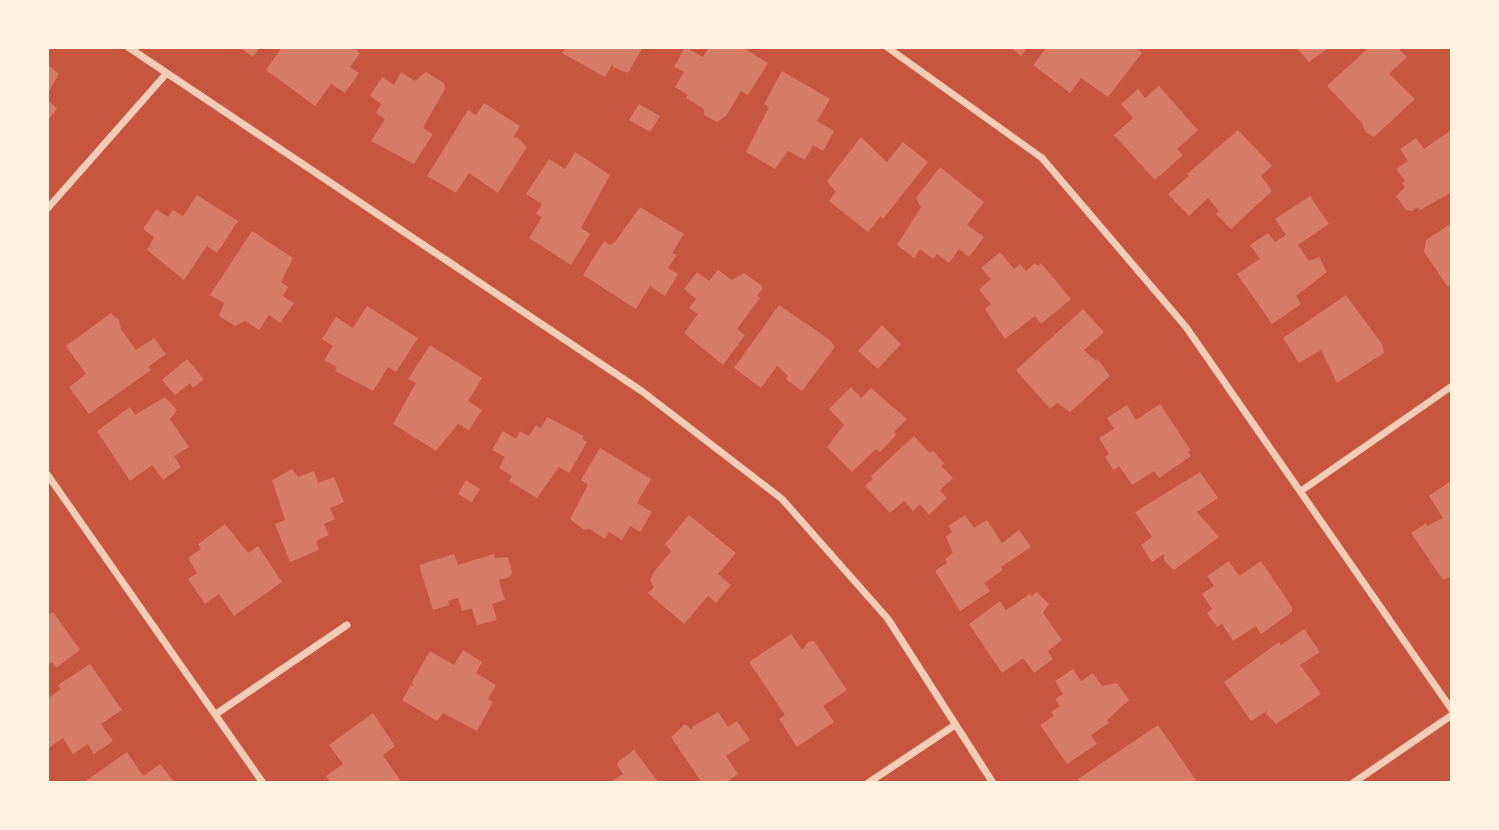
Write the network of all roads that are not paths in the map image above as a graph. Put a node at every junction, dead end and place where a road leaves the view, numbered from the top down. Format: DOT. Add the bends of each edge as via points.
graph roads {
  1 [pos="128,47"];
  2 [pos="887,47"];
  3 [pos="166,74"];
  4 [pos="47,209"];
  5 [pos="1452,386"];
  6 [pos="47,474"];
  7 [pos="1301,491"];
  8 [pos="347,625"];
  9 [pos="1452,713"];
  10 [pos="216,714"];
  11 [pos="955,725"];
  12 [pos="263,783"];
  13 [pos="868,783"];
  14 [pos="993,783"];
  15 [pos="1353,783"];
  1 -- 3 [label="street"];
  2 -- 7 [label="street" via="1042,158 1186,327"];
  3 -- 4 [label="street"];
  3 -- 11 [label="street" via="643,392 782,499 888,619"];
  5 -- 7 [label="street"];
  6 -- 10 [label="street"];
  7 -- 9 [label="street"];
  8 -- 10 [label="street"];
  9 -- 15 [label="street"];
  10 -- 12 [label="street"];
  11 -- 13 [label="street"];
  11 -- 14 [label="street"];
}
